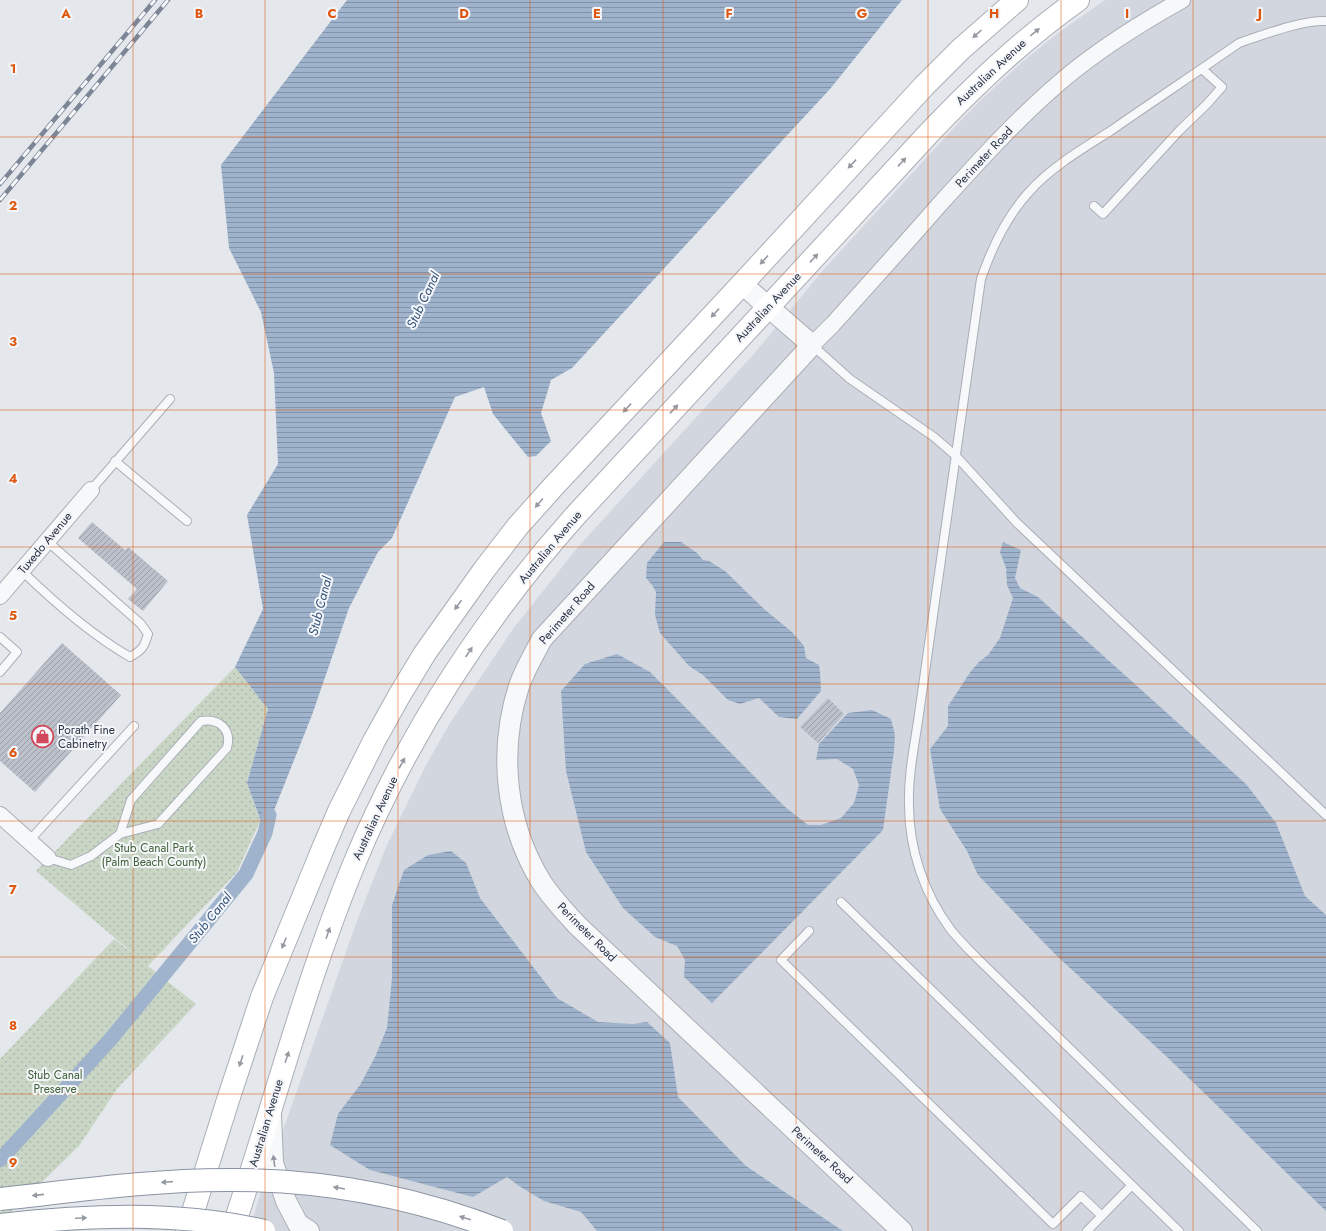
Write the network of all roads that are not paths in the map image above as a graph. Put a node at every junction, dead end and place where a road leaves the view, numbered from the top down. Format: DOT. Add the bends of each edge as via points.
graph roads {
  1 [pos="1017,0"];
  2 [pos="1078,0"];
  3 [pos="1182,0"];
  4 [pos="1326,21"];
  5 [pos="1202,69"];
  6 [pos="1094,206"];
  7 [pos="742,284"];
  8 [pos="768,307"];
  9 [pos="812,345"];
  10 [pos="170,399"];
  11 [pos="956,456"];
  12 [pos="115,461"];
  13 [pos="91,490"];
  14 [pos="187,521"];
  15 [pos="47,541"];
  16 [pos="22,571"];
  17 [pos="0,596"];
  18 [pos="0,637"];
  19 [pos="0,672"];
  20 [pos="134,726"];
  21 [pos="1326,815"];
  22 [pos="1,817"];
  23 [pos="120,834"];
  24 [pos="29,841"];
  25 [pos="48,858"];
  26 [pos="841,902"];
  27 [pos="809,931"];
  28 [pos="271,1107"];
  29 [pos="1132,1185"];
  30 [pos="0,1199"];
  31 [pos="1102,1216"];
  32 [pos="0,1225"];
  33 [pos="187,1231"];
  34 [pos="232,1231"];
  35 [pos="264,1231"];
  36 [pos="309,1231"];
  37 [pos="502,1231"];
  38 [pos="902,1231"];
  39 [pos="1087,1231"];
  40 [pos="1179,1231"];
  41 [pos="1257,1231"];
  1 -- 7 [label="main road, one-way" via="961,48 924,86"];
  8 -- 2 [label="main road, Australian Avenue, one-way" via="984,76 1023,41"];
  3 -- 9 [label="street, Perimeter Road" via="1099,52 1024,114"];
  4 -- 5 [label="lane" via="1296,26 1239,43"];
  5 -- 6 [label="lane" via="1222,87 1103,214"];
  5 -- 11 [label="lane" via="1064,162 1030,190 1008,219 989,255 981,279"];
  7 -- 8 [label="street"];
  7 -- 33 [label="main road, one-way" via="518,526 448,620 399,696 339,811 262,997"];
  8 -- 9 [label="street"];
  28 -- 8 [label="main road, Australian Avenue, one-way" via="318,962 354,863 398,769 451,679 510,594 542,554"];
  9 -- 11 [label="lane" via="850,379 934,437"];
  9 -- 38 [label="street, Perimeter Road" via="542,639 527,666 511,715 507,777 517,827 528,856 542,883 561,908"];
  10 -- 12 [label="lane"];
  11 -- 21 [label="lane" via="1017,523"];
  11 -- 41 [label="lane" via="908,803 910,833 931,899 951,930 978,959"];
  12 -- 13 [label="lane"];
  12 -- 14 [label="lane"];
  13 -- 15 [label="street, Tuxedo Avenue"];
  15 -- 16 [label="street, Tuxedo Avenue"];
  15 -- 16 [label="lane" via="141,624 148,634 142,650 130,657 114,648 80,623"];
  16 -- 17 [label="street, Tuxedo Avenue"];
  18 -- 19 [label="lane" via="17,652"];
  20 -- 24 [label="lane"];
  22 -- 24 [label="street"];
  23 -- 23 [label="lane" via="131,800 201,721 214,721 225,728 229,741 227,748 158,824"];
  23 -- 25 [label="lane" via="91,856 71,865"];
  24 -- 25 [label="street"];
  26 -- 29 [label="lane"];
  27 -- 31 [label="lane" via="781,960 1053,1224 1081,1196"];
  28 -- 34 [label="main road, Australian Avenue"];
  36 -- 28 [label="street, one-way" via="298,1224 286,1201 273,1162"];
  29 -- 31 [label="lane"];
  29 -- 40 [label="lane"];
  37 -- 30 [label="main road, one-way, bridge" via="431,1207 378,1195 277,1181 226,1180 124,1185"];
  31 -- 39 [label="lane"];
  32 -- 35 [label="main road, one-way, bridge" via="119,1216 219,1222"];
}
